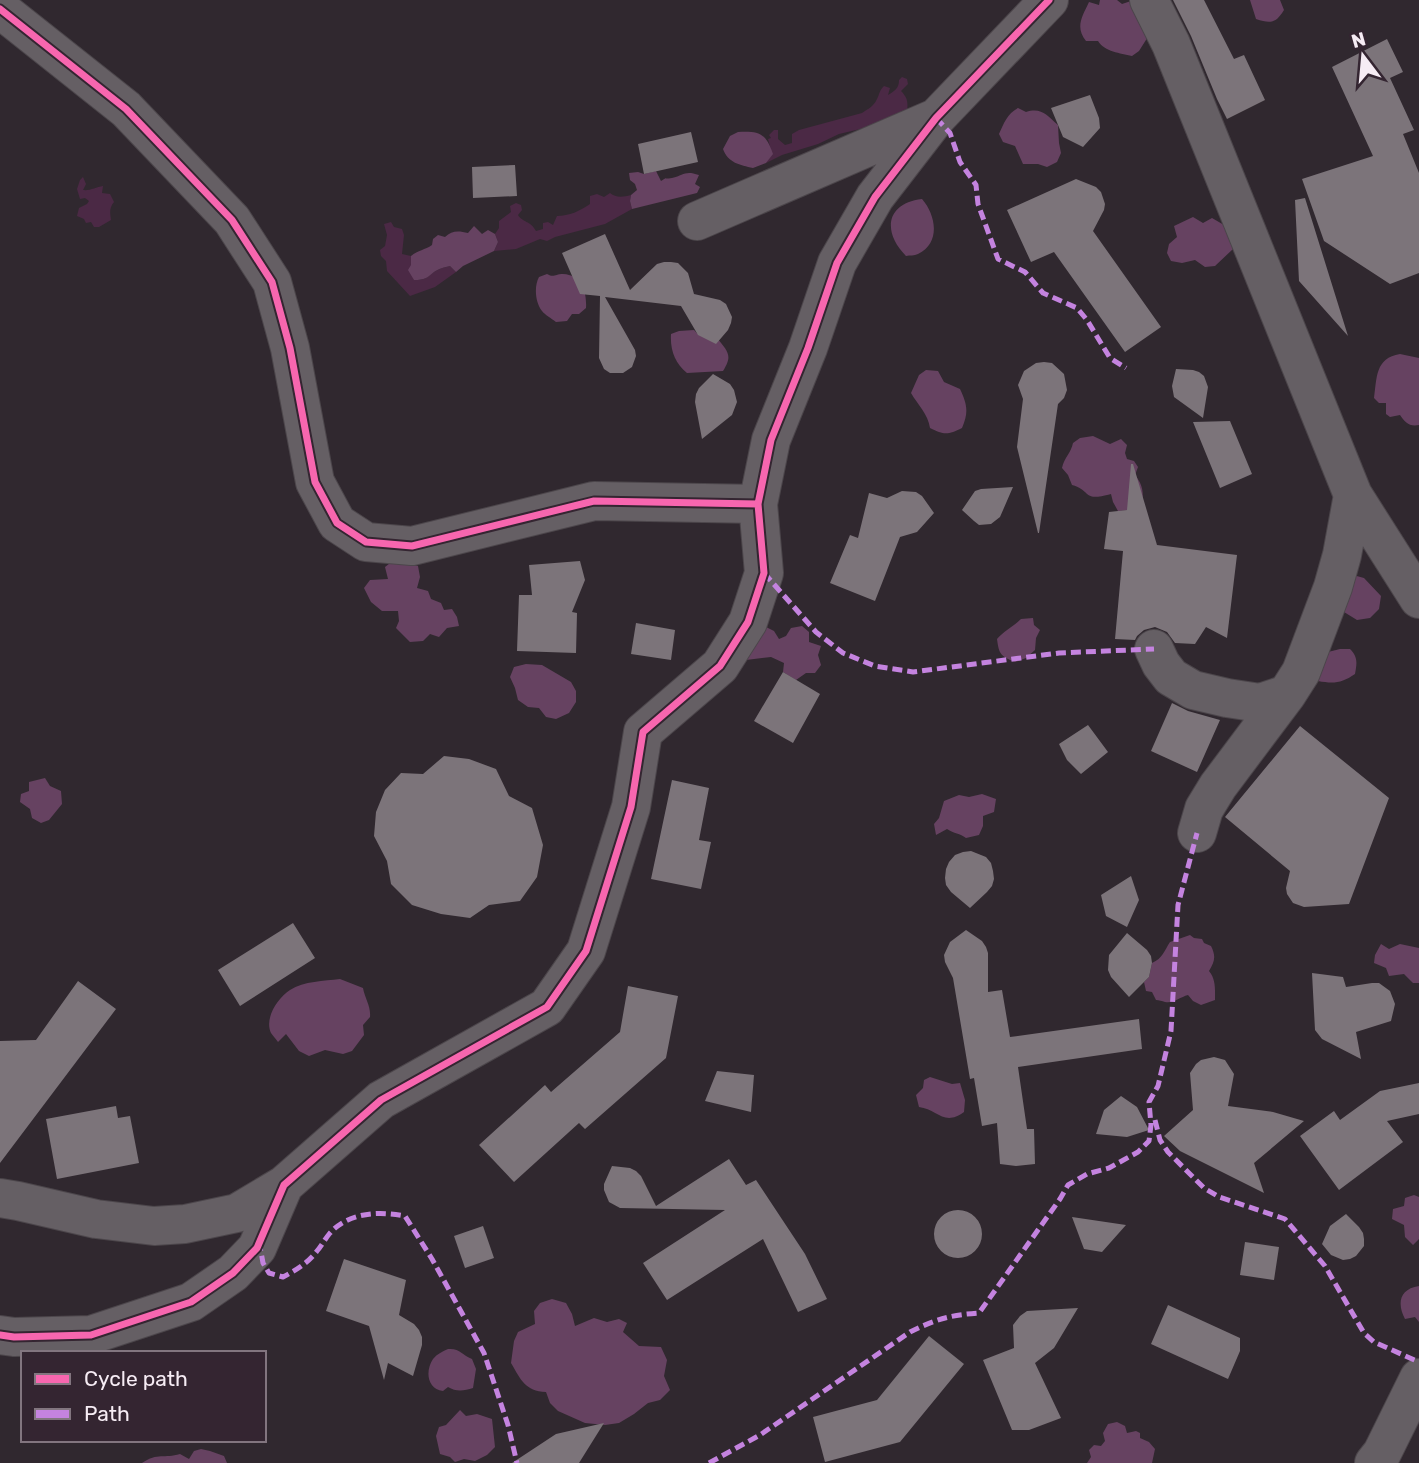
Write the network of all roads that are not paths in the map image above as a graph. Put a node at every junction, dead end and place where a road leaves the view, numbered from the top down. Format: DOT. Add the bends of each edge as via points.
graph roads {
  1 [pos="1049,0"];
  2 [pos="1149,0"];
  3 [pos="0,9"];
  4 [pos="936,118"];
  5 [pos="697,221"];
  6 [pos="1353,495"];
  7 [pos="758,504"];
  8 [pos="1419,599"];
  9 [pos="1154,649"];
  10 [pos="1287,694"];
  11 [pos="1197,833"];
  12 [pos="284,1185"];
  13 [pos="0,1198"];
  14 [pos="0,1335"];
  15 [pos="1419,1378"];
  16 [pos="1374,1463"];
  1 -- 4 [label="street"];
  2 -- 6 [label="street" via="1171,44"];
  3 -- 7 [label="street" via="126,109 232,220 272,282 290,348 315,482 337,523 366,542 412,546 594,501"];
  4 -- 5 [label="street"];
  4 -- 7 [label="street" via="874,197 837,263 771,440"];
  6 -- 8 [label="street"];
  6 -- 10 [label="street" via="1333,587 1301,672"];
  7 -- 12 [label="street" via="764,573 748,622 720,666 643,732 631,807 586,951 555,996 547,1007 381,1100"];
  9 -- 10 [label="street" via="1171,677 1193,690 1260,703"];
  10 -- 11 [label="street" via="1218,786"];
  12 -- 13 [label="street" via="237,1213 154,1226"];
  12 -- 14 [label="street" via="257,1248 233,1273 191,1303 91,1335"];
  15 -- 16 [label="street"];
}
